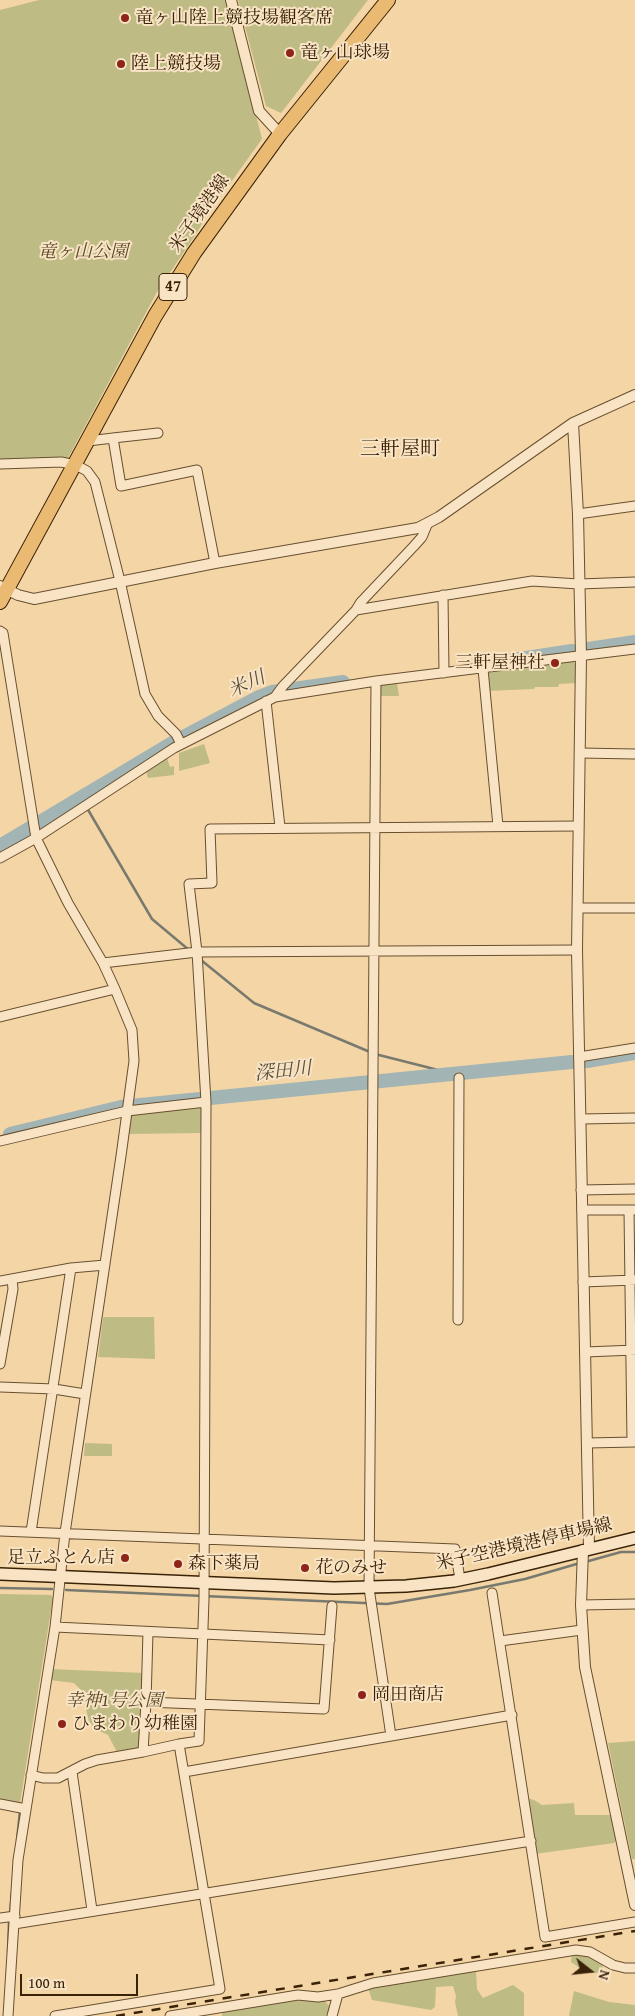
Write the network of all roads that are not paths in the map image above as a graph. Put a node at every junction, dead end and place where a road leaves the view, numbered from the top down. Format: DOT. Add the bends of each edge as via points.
graph roads {
  1 [pos="231,0"];
  2 [pos="388,0"];
  3 [pos="280,134"];
  4 [pos="635,395"];
  5 [pos="573,423"];
  6 [pos="158,433"];
  7 [pos="114,438"];
  8 [pos="88,441"];
  9 [pos="0,464"];
  10 [pos="76,465"];
  11 [pos="635,506"];
  12 [pos="578,514"];
  13 [pos="427,525"];
  14 [pos="216,563"];
  15 [pos="120,581"];
  16 [pos="635,582"];
  17 [pos="580,584"];
  18 [pos="2,592"];
  19 [pos="442,595"];
  20 [pos="356,610"];
  21 [pos="0,631"];
  22 [pos="635,648"];
  23 [pos="581,656"];
  24 [pos="483,669"];
  25 [pos="444,673"];
  26 [pos="376,681"];
  27 [pos="275,697"];
  28 [pos="266,702"];
  29 [pos="181,744"];
  30 [pos="580,753"];
  31 [pos="635,754"];
  32 [pos="374,826"];
  33 [pos="498,826"];
  34 [pos="578,826"];
  35 [pos="280,827"];
  36 [pos="36,838"];
  37 [pos="0,858"];
  38 [pos="578,908"];
  39 [pos="635,908"];
  40 [pos="373,950"];
  41 [pos="577,950"];
  42 [pos="197,952"];
  43 [pos="103,963"];
  44 [pos="115,989"];
  45 [pos="0,1017"];
  46 [pos="635,1048"];
  47 [pos="579,1057"];
  48 [pos="459,1078"];
  49 [pos="206,1102"];
  50 [pos="127,1111"];
  51 [pos="635,1118"];
  52 [pos="581,1119"];
  53 [pos="0,1141"];
  54 [pos="635,1189"];
  55 [pos="581,1190"];
  56 [pos="582,1210"];
  57 [pos="632,1210"];
  58 [pos="105,1265"];
  59 [pos="71,1268"];
  60 [pos="12,1279"];
  61 [pos="632,1280"];
  62 [pos="0,1281"];
  63 [pos="583,1282"];
  64 [pos="458,1320"];
  65 [pos="633,1350"];
  66 [pos="585,1352"];
  67 [pos="0,1364"];
  68 [pos="0,1387"];
  69 [pos="54,1389"];
  70 [pos="85,1394"];
  71 [pos="634,1442"];
  72 [pos="587,1443"];
  73 [pos="0,1531"];
  74 [pos="32,1532"];
  75 [pos="65,1533"];
  76 [pos="635,1538"];
  77 [pos="204,1539"];
  78 [pos="369,1546"];
  79 [pos="586,1550"];
  80 [pos="0,1574"];
  81 [pos="61,1578"];
  82 [pos="460,1579"];
  83 [pos="204,1582"];
  84 [pos="369,1588"];
  85 [pos="492,1593"];
  86 [pos="635,1604"];
  87 [pos="581,1605"];
  88 [pos="332,1606"];
  89 [pos="55,1627"];
  90 [pos="582,1630"];
  91 [pos="148,1632"];
  92 [pos="202,1634"];
  93 [pos="330,1640"];
  94 [pos="500,1641"];
  95 [pos="146,1702"];
  96 [pos="200,1704"];
  97 [pos="512,1715"];
  98 [pos="391,1736"];
  99 [pos="178,1744"];
  100 [pos="143,1752"];
  101 [pos="72,1772"];
  102 [pos="184,1772"];
  103 [pos="31,1775"];
  104 [pos="0,1804"];
  105 [pos="26,1809"];
  106 [pos="531,1841"];
  107 [pos="203,1893"];
  108 [pos="635,1905"];
  109 [pos="92,1910"];
  110 [pos="0,1918"];
  111 [pos="15,1920"];
  112 [pos="635,1922"];
  113 [pos="635,1968"];
  114 [pos="338,1994"];
  115 [pos="8,2016"];
  116 [pos="55,2016"];
  117 [pos="170,2016"];
  118 [pos="332,2016"];
  1 -- 3 [label="street" via="259,111"];
  2 -- 3 [label="main road, 米子境港線 / 47"];
  3 -- 8 [label="main road, 米子境港線 / 47" via="194,254 155,316"];
  4 -- 5 [label="street"];
  5 -- 12 [label="street"];
  5 -- 13 [label="street"];
  6 -- 7 [label="street"];
  7 -- 8 [label="street"];
  7 -- 14 [label="street" via="122,486 197,470"];
  8 -- 10 [label="main road, 米子境港線 / 47"];
  9 -- 10 [label="street" via="61,462"];
  10 -- 15 [label="street" via="95,482"];
  10 -- 18 [label="main road, 米子境港線 / 47"];
  11 -- 12 [label="street"];
  12 -- 17 [label="street"];
  13 -- 14 [label="street"];
  13 -- 20 [label="street" via="422,537"];
  14 -- 15 [label="street"];
  15 -- 18 [label="street" via="34,599"];
  15 -- 29 [label="street" via="145,694"];
  16 -- 17 [label="street"];
  17 -- 19 [label="street" via="532,581"];
  17 -- 23 [label="street"];
  19 -- 20 [label="street"];
  19 -- 25 [label="street"];
  20 -- 27 [label="street"];
  21 -- 36 [label="street" via="3,633"];
  22 -- 23 [label="street"];
  23 -- 24 [label="street"];
  23 -- 30 [label="street"];
  24 -- 25 [label="street"];
  24 -- 33 [label="street"];
  25 -- 26 [label="street"];
  26 -- 27 [label="street"];
  26 -- 32 [label="street"];
  27 -- 28 [label="street"];
  28 -- 29 [label="street"];
  28 -- 35 [label="street"];
  29 -- 36 [label="street"];
  30 -- 31 [label="street"];
  30 -- 34 [label="street"];
  32 -- 33 [label="street"];
  32 -- 35 [label="street"];
  32 -- 40 [label="street"];
  33 -- 34 [label="street"];
  34 -- 38 [label="street"];
  35 -- 42 [label="street" via="210,829 212,883 189,884"];
  36 -- 37 [label="street"];
  36 -- 43 [label="street" via="68,903"];
  38 -- 39 [label="street"];
  38 -- 41 [label="street"];
  40 -- 41 [label="street"];
  40 -- 42 [label="street"];
  40 -- 78 [label="street"];
  41 -- 47 [label="street"];
  42 -- 43 [label="street"];
  42 -- 49 [label="street"];
  43 -- 44 [label="street"];
  44 -- 45 [label="street"];
  44 -- 50 [label="street" via="132,1030 134,1061"];
  46 -- 47 [label="street"];
  47 -- 52 [label="street"];
  48 -- 64 [label="street"];
  49 -- 50 [label="street"];
  49 -- 77 [label="street"];
  50 -- 53 [label="street"];
  50 -- 58 [label="street"];
  51 -- 52 [label="street"];
  52 -- 55 [label="street"];
  54 -- 55 [label="street"];
  55 -- 56 [label="street"];
  56 -- 57 [label="street"];
  56 -- 63 [label="street"];
  57 -- 61 [label="street"];
  58 -- 59 [label="street"];
  58 -- 70 [label="street"];
  59 -- 60 [label="street"];
  59 -- 69 [label="street"];
  60 -- 62 [label="street"];
  60 -- 67 [label="street"];
  61 -- 63 [label="street"];
  61 -- 65 [label="street"];
  63 -- 66 [label="street"];
  65 -- 66 [label="street"];
  65 -- 71 [label="street"];
  66 -- 72 [label="street"];
  68 -- 69 [label="street"];
  69 -- 70 [label="street"];
  69 -- 74 [label="street"];
  70 -- 75 [label="street"];
  71 -- 72 [label="street"];
  72 -- 79 [label="street"];
  73 -- 74 [label="street"];
  74 -- 75 [label="street"];
  75 -- 77 [label="street"];
  75 -- 81 [label="street"];
  76 -- 79 [label="main road, 米子空港境港停車場線"];
  77 -- 78 [label="street"];
  77 -- 83 [label="street"];
  78 -- 82 [label="street" via="455,1549"];
  78 -- 84 [label="street"];
  79 -- 82 [label="main road, 米子空港境港停車場線"];
  79 -- 87 [label="street"];
  80 -- 81 [label="main road, 米子空港境港停車場線"];
  81 -- 83 [label="main road, 米子空港境港停車場線"];
  81 -- 89 [label="street"];
  82 -- 84 [label="main road, 米子空港境港停車場線"];
  83 -- 84 [label="main road, 米子空港境港停車場線"];
  83 -- 92 [label="street"];
  84 -- 98 [label="street"];
  85 -- 94 [label="street"];
  86 -- 87 [label="street"];
  87 -- 90 [label="street"];
  88 -- 93 [label="street"];
  89 -- 91 [label="street"];
  89 -- 103 [label="street"];
  90 -- 94 [label="street"];
  90 -- 108 [label="street" via="587,1675"];
  91 -- 92 [label="street"];
  91 -- 95 [label="street"];
  92 -- 93 [label="street"];
  92 -- 96 [label="street"];
  93 -- 96 [label="street" via="324,1709"];
  94 -- 97 [label="street"];
  95 -- 96 [label="street"];
  95 -- 100 [label="street"];
  96 -- 99 [label="street" via="198,1740"];
  97 -- 98 [label="street"];
  97 -- 106 [label="street"];
  98 -- 102 [label="street"];
  99 -- 100 [label="street"];
  99 -- 102 [label="street"];
  100 -- 101 [label="street" via="97,1760"];
  101 -- 103 [label="street" via="58,1778"];
  101 -- 109 [label="street"];
  102 -- 107 [label="street"];
  103 -- 105 [label="street"];
  104 -- 105 [label="street"];
  105 -- 111 [label="street" via="18,1860"];
  106 -- 107 [label="street"];
  106 -- 112 [label="street" via="545,1936"];
  107 -- 109 [label="street"];
  107 -- 116 [label="street" via="220,1989"];
  109 -- 111 [label="street"];
  110 -- 111 [label="street"];
  111 -- 115 [label="street"];
  113 -- 114 [label="street" via="625,1968 590,1952 576,1950 374,1983"];
  114 -- 117 [label="street" via="298,1995"];
  114 -- 118 [label="street"];
}
